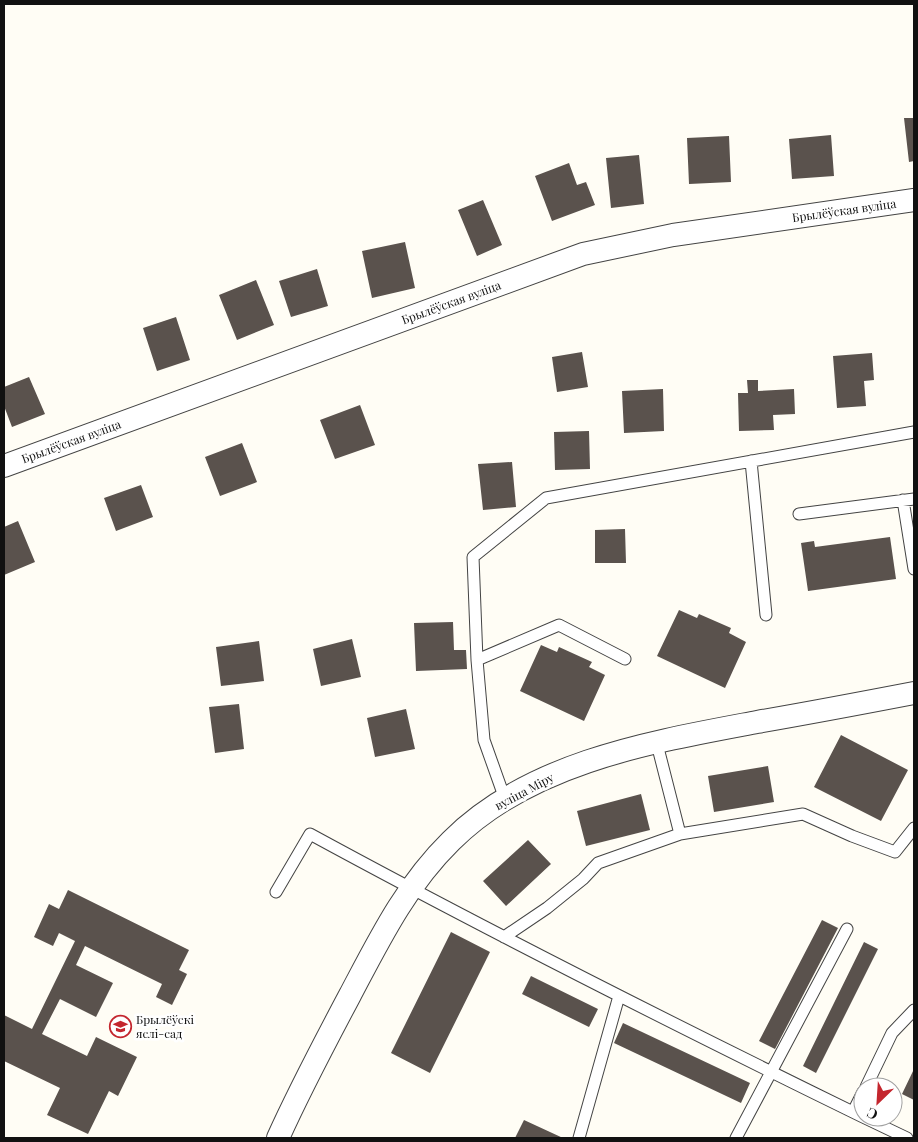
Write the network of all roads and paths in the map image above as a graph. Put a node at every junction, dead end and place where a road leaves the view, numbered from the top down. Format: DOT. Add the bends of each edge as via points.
graph roads {
  1 [pos="914,200"];
  2 [pos="914,432"];
  3 [pos="751,461"];
  4 [pos="4,466"];
  5 [pos="909,499"];
  6 [pos="799,514"];
  7 [pos="914,569"];
  8 [pos="766,615"];
  9 [pos="625,659"];
  10 [pos="478,660"];
  11 [pos="914,693"];
  12 [pos="657,744"];
  13 [pos="505,798"];
  14 [pos="914,828"];
  15 [pos="680,834"];
  16 [pos="410,889"];
  17 [pos="276,892"];
  18 [pos="847,929"];
  19 [pos="504,936"];
  20 [pos="618,996"];
  21 [pos="914,1010"];
  22 [pos="770,1072"];
  23 [pos="871,1077"];
  24 [pos="853,1112"];
  25 [pos="885,1127"];
  26 [pos="278,1138"];
  27 [pos="579,1138"];
  28 [pos="736,1138"];
  29 [pos="907,1138"];
  1 -- 4 [label="street, Брылёўская вуліца" via="673,235 582,254"];
  2 -- 3 [label="lane"];
  3 -- 8 [label="lane"];
  3 -- 10 [label="lane" via="546,498 473,557"];
  5 -- 6 [label="lane"];
  5 -- 7 [label="lane"];
  9 -- 10 [label="lane" via="559,625"];
  10 -- 13 [label="lane" via="484,740"];
  11 -- 12 [label="street, вуліца Міру" via="709,731"];
  12 -- 13 [label="street, вуліца Міру" via="622,752 540,780"];
  12 -- 15 [label="lane"];
  13 -- 16 [label="street, вуліца Міру" via="452,840"];
  14 -- 15 [label="lane" via="895,852 803,814"];
  15 -- 19 [label="lane" via="598,863 547,908"];
  16 -- 17 [label="lane" via="310,834"];
  16 -- 19 [label="lane"];
  16 -- 26 [label="street, вуліца Міру" via="391,918"];
  18 -- 22 [label="lane"];
  19 -- 20 [label="lane"];
  20 -- 22 [label="lane"];
  20 -- 27 [label="lane"];
  21 -- 23 [label="lane" via="892,1033"];
  22 -- 24 [label="lane"];
  22 -- 28 [label="lane"];
  25 -- 29 [label="lane"];
}
